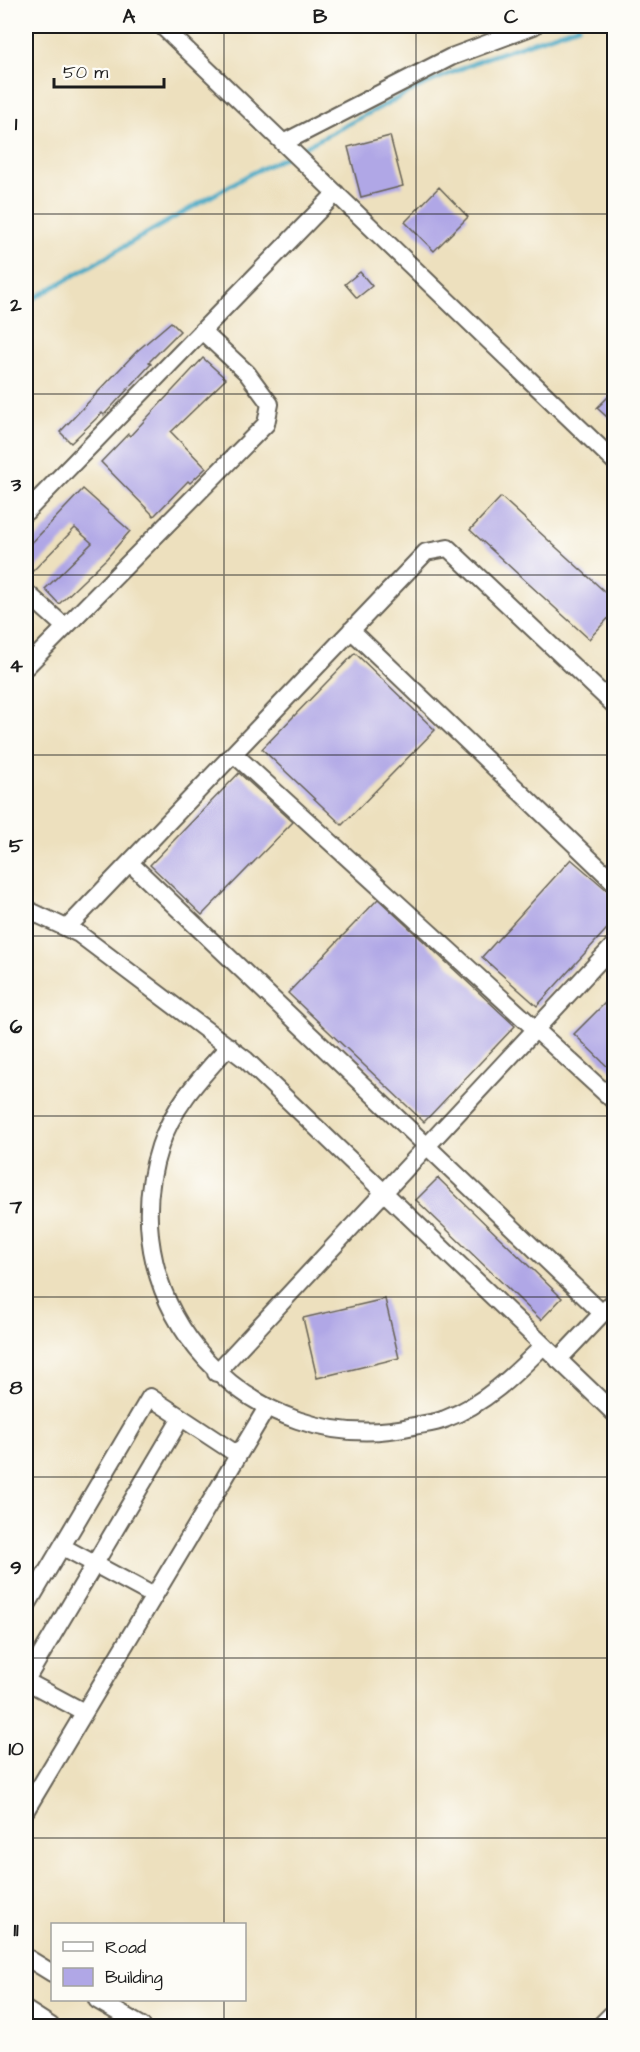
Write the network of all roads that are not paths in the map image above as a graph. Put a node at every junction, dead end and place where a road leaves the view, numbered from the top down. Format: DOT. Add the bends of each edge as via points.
graph roads {
  1 [pos="162,26"];
  2 [pos="534,26"];
  3 [pos="283,143"];
  4 [pos="336,193"];
  5 [pos="202,331"];
  6 [pos="615,461"];
  7 [pos="26,512"];
  8 [pos="26,592"];
  9 [pos="64,627"];
  10 [pos="351,630"];
  11 [pos="26,667"];
  12 [pos="615,705"];
  13 [pos="234,754"];
  14 [pos="130,863"];
  15 [pos="615,882"];
  16 [pos="26,909"];
  17 [pos="67,928"];
  18 [pos="615,945"];
  19 [pos="537,1028"];
  20 [pos="229,1046"];
  21 [pos="615,1101"];
  22 [pos="427,1147"];
  23 [pos="383,1194"];
  24 [pos="615,1301"];
  25 [pos="603,1313"];
  26 [pos="543,1347"];
  27 [pos="558,1360"];
  28 [pos="216,1372"];
  29 [pos="266,1409"];
  30 [pos="615,1413"];
  31 [pos="181,1418"];
  32 [pos="238,1455"];
  33 [pos="63,1547"];
  34 [pos="94,1564"];
  35 [pos="154,1596"];
  36 [pos="26,1607"];
  37 [pos="26,1681"];
  38 [pos="84,1713"];
  39 [pos="26,1810"];
  40 [pos="26,1957"];
  41 [pos="51,1972"];
  42 [pos="99,2001"];
  43 [pos="26,2010"];
  44 [pos="615,2012"];
  45 [pos="51,2026"];
  46 [pos="142,2026"];
  47 [pos="600,2026"];
  1 -- 3 [label="street"];
  2 -- 3 [label="street" via="451,57"];
  3 -- 4 [label="street"];
  4 -- 5 [label="street"];
  4 -- 6 [label="street"];
  5 -- 7 [label="street"];
  5 -- 9 [label="street" via="248,373 270,404 266,424"];
  8 -- 9 [label="street"];
  9 -- 11 [label="street"];
  10 -- 12 [label="street" via="426,552 448,548"];
  10 -- 13 [label="street"];
  10 -- 15 [label="street"];
  13 -- 14 [label="street"];
  13 -- 19 [label="street"];
  14 -- 17 [label="street"];
  14 -- 22 [label="street"];
  16 -- 17 [label="street"];
  17 -- 20 [label="street"];
  18 -- 19 [label="street"];
  19 -- 21 [label="street"];
  19 -- 22 [label="street"];
  20 -- 23 [label="street"];
  20 -- 28 [label="street" via="188,1091 160,1146 149,1206 155,1268 162,1286 178,1324"];
  22 -- 23 [label="street"];
  22 -- 25 [label="street"];
  23 -- 26 [label="street"];
  23 -- 28 [label="street"];
  24 -- 25 [label="street"];
  25 -- 27 [label="street"];
  26 -- 27 [label="street"];
  26 -- 29 [label="street" via="499,1390 445,1419 385,1433 324,1429"];
  27 -- 30 [label="street"];
  28 -- 29 [label="street"];
  29 -- 32 [label="street"];
  31 -- 32 [label="street"];
  31 -- 33 [label="street" via="150,1397"];
  31 -- 34 [label="street"];
  32 -- 35 [label="street"];
  33 -- 34 [label="street"];
  33 -- 36 [label="street"];
  34 -- 35 [label="street"];
  34 -- 37 [label="street"];
  35 -- 38 [label="street"];
  37 -- 38 [label="street"];
  38 -- 39 [label="street"];
  40 -- 41 [label="street"];
  42 -- 46 [label="street"];
  43 -- 45 [label="street"];
  44 -- 47 [label="street"];
}
